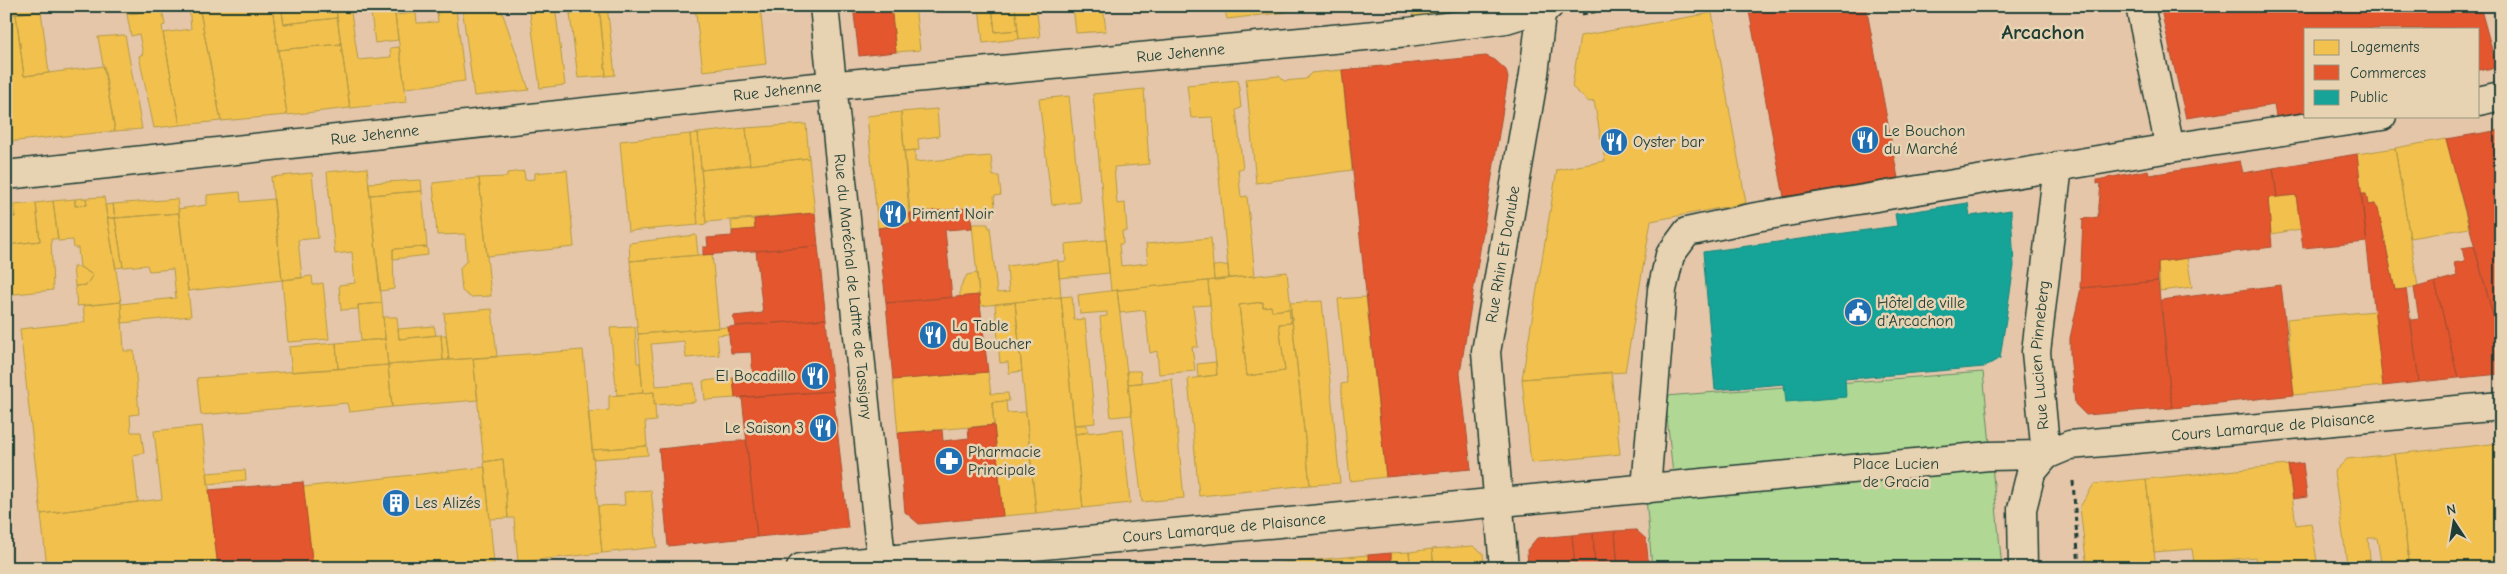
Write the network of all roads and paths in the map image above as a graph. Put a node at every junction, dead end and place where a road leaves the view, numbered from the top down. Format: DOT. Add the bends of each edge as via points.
graph roads {
  1 [pos="824,6"];
  2 [pos="1626,6"];
  3 [pos="2140,6"];
  4 [pos="1544,7"];
  5 [pos="1581,14"];
  6 [pos="833,86"];
  7 [pos="2501,96"];
  8 [pos="2480,100"];
  9 [pos="2369,118"];
  10 [pos="2170,148"];
  11 [pos="2058,166"];
  12 [pos="6,175"];
  13 [pos="2501,406"];
  14 [pos="2058,450"];
  15 [pos="1646,488"];
  16 [pos="1499,502"];
  17 [pos="882,564"];
  18 [pos="801,568"];
  19 [pos="1504,568"];
  20 [pos="2024,568"];
  21 [pos="2079,568"];
  1 -- 6 [label="street, Rue du Maréchal de Lattre de Tassigny"];
  2 -- 5 [label="path"];
  3 -- 10 [label="street"];
  4 -- 6 [label="street, Rue Jehenne" via="1506,19 1408,32"];
  4 -- 16 [label="street, Rue Rhin Et Danube" via="1486,352"];
  6 -- 12 [label="street, Rue Jehenne"];
  6 -- 17 [label="street, Rue du Maréchal de Lattre de Tassigny"];
  7 -- 8 [label="street"];
  9 -- 10 [label="street"];
  10 -- 11 [label="street"];
  11 -- 14 [label="street, Rue Lucien Pinneberg" via="2036,352"];
  11 -- 15 [label="street" via="1756,217 1687,232 1670,255 1662,290"];
  13 -- 14 [label="street, Cours Lamarque de Plaisance"];
  14 -- 15 [label="street"];
  14 -- 20 [label="street" via="2031,473 2022,509"];
  14 -- 21 [label="path, Rue Lucien Pinneberg"];
  15 -- 16 [label="street, Cours Lamarque de Plaisance"];
  16 -- 17 [label="street, Cours Lamarque de Plaisance"];
  16 -- 19 [label="street, Rue Rhin Et Danube"];
  17 -- 18 [label="street, Cours Lamarque de Plaisance"];
}
